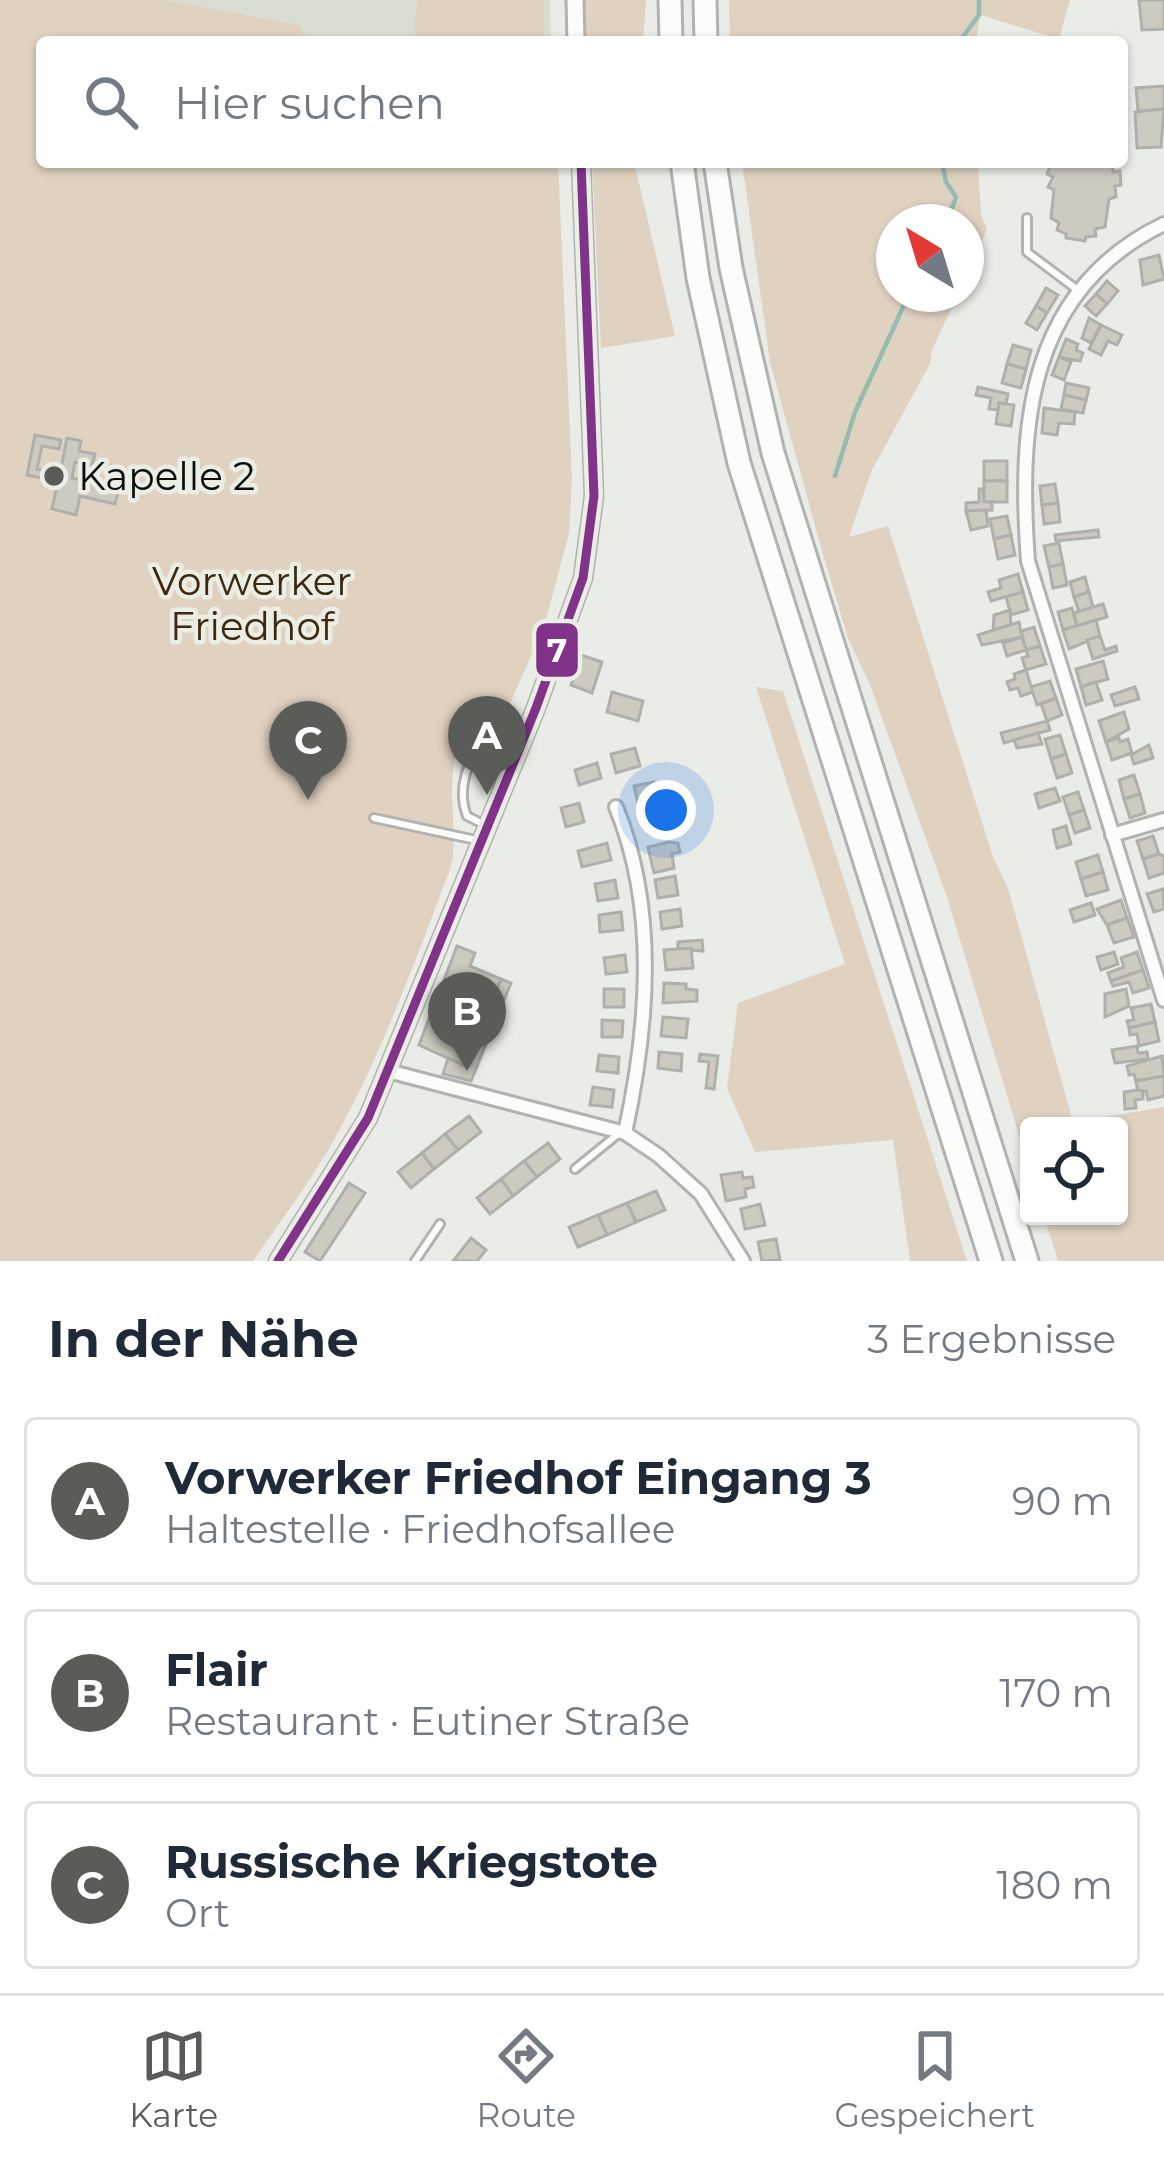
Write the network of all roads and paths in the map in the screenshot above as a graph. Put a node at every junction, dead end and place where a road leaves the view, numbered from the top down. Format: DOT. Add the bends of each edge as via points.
graph roads {
  1 [pos="575,0"];
  2 [pos="670,0"];
  3 [pos="705,0"];
  4 [pos="576,36"];
  5 [pos="671,36"];
  6 [pos="706,36"];
  7 [pos="581,168"];
  8 [pos="683,168"];
  9 [pos="716,168"];
  10 [pos="1027,218"];
  11 [pos="1164,224"];
  12 [pos="1079,291"];
  13 [pos="521,744"];
  14 [pos="616,807"];
  15 [pos="374,818"];
  16 [pos="1164,820"];
  17 [pos="484,834"];
  18 [pos="1112,835"];
  19 [pos="1164,1000"];
  20 [pos="388,1071"];
  21 [pos="623,1132"];
  22 [pos="575,1169"];
  23 [pos="440,1224"];
  24 [pos="284,1259"];
  25 [pos="415,1261"];
  26 [pos="743,1261"];
  27 [pos="991,1261"];
  28 [pos="1028,1261"];
  1 -- 4 [label="street"];
  2 -- 5 [label="highway"];
  3 -- 6 [label="highway"];
  7 -- 13 [label="street" via="591,537"];
  8 -- 27 [label="highway" via="739,463"];
  9 -- 28 [label="highway" via="750,362 799,545"];
  10 -- 12 [label="lane" via="1028,252"];
  11 -- 12 [label="street" via="1121,248"];
  12 -- 18 [label="street" via="1033,387 1023,490 1028,561"];
  13 -- 17 [label="street"];
  13 -- 17 [label="lane" via="490,739 474,756 461,800"];
  14 -- 21 [label="street" via="630,841 644,938 641,1058"];
  15 -- 17 [label="lane"];
  16 -- 18 [label="street"];
  17 -- 20 [label="street"];
  18 -- 19 [label="street"];
  20 -- 21 [label="street"];
  20 -- 24 [label="street"];
  21 -- 22 [label="lane"];
  21 -- 26 [label="street" via="701,1194"];
  23 -- 25 [label="lane"];
}
